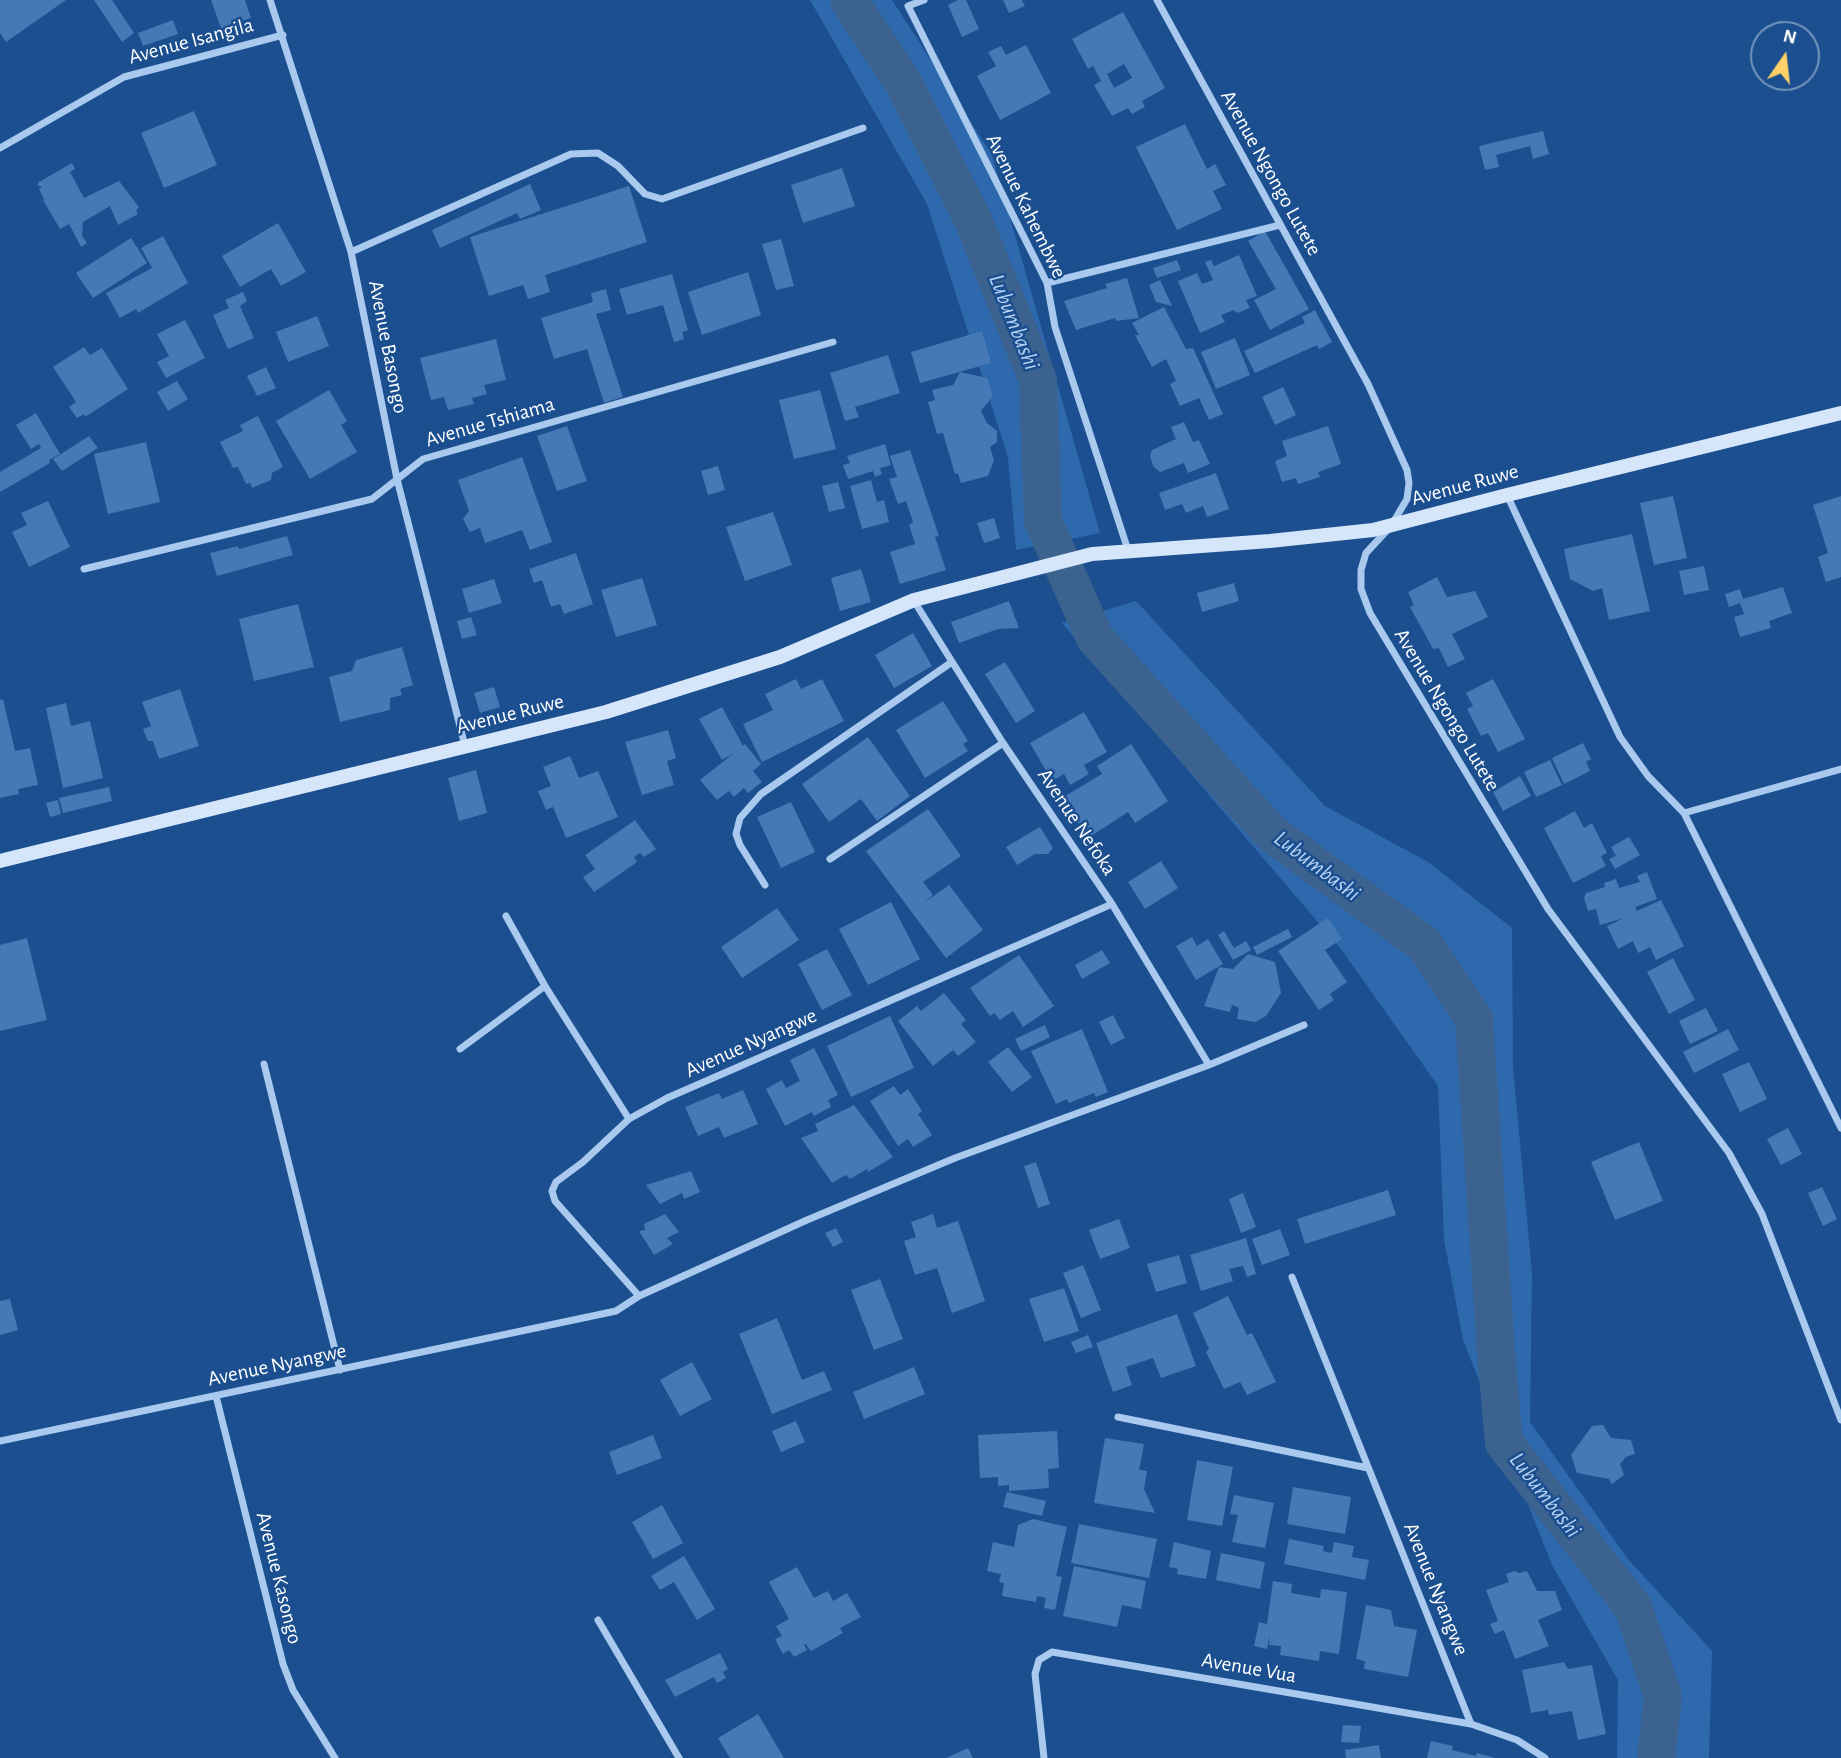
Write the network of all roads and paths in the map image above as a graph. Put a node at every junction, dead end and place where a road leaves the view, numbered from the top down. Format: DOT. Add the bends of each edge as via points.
graph roads {
  1 [pos="270,0"];
  2 [pos="924,0"];
  3 [pos="1157,0"];
  4 [pos="907,3"];
  5 [pos="283,35"];
  6 [pos="863,128"];
  7 [pos="0,148"];
  8 [pos="1280,225"];
  9 [pos="351,252"];
  10 [pos="1047,283"];
  11 [pos="833,342"];
  12 [pos="1841,413"];
  13 [pos="397,479"];
  14 [pos="1507,495"];
  15 [pos="1391,526"];
  16 [pos="1128,551"];
  17 [pos="84,569"];
  18 [pos="914,600"];
  19 [pos="952,662"];
  20 [pos="1003,743"];
  21 [pos="465,747"];
  22 [pos="1841,769"];
  23 [pos="1684,813"];
  24 [pos="830,859"];
  25 [pos="0,861"];
  26 [pos="765,885"];
  27 [pos="1112,904"];
  28 [pos="506,916"];
  29 [pos="545,986"];
  30 [pos="1304,1025"];
  31 [pos="460,1049"];
  32 [pos="264,1064"];
  33 [pos="1209,1065"];
  34 [pos="629,1119"];
  35 [pos="1841,1128"];
  36 [pos="1292,1277"];
  37 [pos="639,1296"];
  38 [pos="340,1370"];
  39 [pos="216,1396"];
  40 [pos="1118,1418"];
  41 [pos="1841,1420"];
  42 [pos="0,1441"];
  43 [pos="1368,1468"];
  44 [pos="598,1620"];
  45 [pos="1471,1724"];
  46 [pos="335,1758"];
  47 [pos="680,1758"];
  48 [pos="1044,1758"];
  49 [pos="1545,1758"];
  1 -- 5 [label="street, Avenue Basongo"];
  2 -- 4 [label="street, Avenue Kahembwe"];
  3 -- 8 [label="street, Avenue Ngongo Lutete"];
  4 -- 10 [label="street, Avenue Kahembwe"];
  5 -- 7 [label="street, Avenue Isangila" via="124,77"];
  5 -- 9 [label="street, Avenue Basongo"];
  6 -- 9 [label="street" via="662,199 645,194 598,153 571,154"];
  8 -- 10 [label="street"];
  8 -- 15 [label="street, Avenue Ngongo Lutete" via="1368,384 1407,470 1407,499"];
  9 -- 13 [label="street, Avenue Basongo"];
  10 -- 16 [label="street, Avenue Kahembwe" via="1055,327"];
  11 -- 13 [label="street, Avenue Tshiama" via="423,459"];
  12 -- 14 [label="street, Avenue Ruwe"];
  13 -- 17 [label="street, Avenue Tshiama" via="372,499"];
  13 -- 21 [label="street, Avenue Basongo"];
  14 -- 15 [label="street, Avenue Ruwe"];
  14 -- 23 [label="street" via="1620,737 1648,776"];
  15 -- 16 [label="street, Avenue Ruwe"];
  15 -- 41 [label="street, Avenue Ngongo Lutete" via="1366,553 1361,570 1361,589 1374,621 1548,909 1729,1153 1762,1214"];
  16 -- 18 [label="street, Avenue Ruwe" via="1092,554"];
  18 -- 19 [label="street, Avenue Nefoka"];
  18 -- 21 [label="street, Avenue Ruwe" via="780,657 606,712"];
  19 -- 20 [label="street, Avenue Nefoka"];
  19 -- 26 [label="street" via="761,794 740,818 736,834 740,845"];
  20 -- 24 [label="street"];
  20 -- 27 [label="street, Avenue Nefoka"];
  21 -- 25 [label="street, Avenue Ruwe"];
  22 -- 23 [label="street"];
  23 -- 35 [label="street"];
  27 -- 33 [label="street, Avenue Nefoka"];
  27 -- 34 [label="street, Avenue Nyangwe" via="667,1098"];
  28 -- 29 [label="street"];
  29 -- 31 [label="street"];
  29 -- 34 [label="street"];
  30 -- 33 [label="street, Avenue Nyangwe"];
  32 -- 38 [label="street"];
  33 -- 37 [label="street, Avenue Nyangwe" via="955,1158"];
  34 -- 37 [label="street, Avenue Nyangwe" via="556,1182 552,1191 555,1201"];
  36 -- 43 [label="street, Avenue Nyangwe"];
  37 -- 38 [label="street, Avenue Nyangwe" via="616,1311"];
  38 -- 39 [label="street, Avenue Nyangwe"];
  39 -- 42 [label="street, Avenue Nyangwe"];
  39 -- 46 [label="street, Avenue Kasongo" via="283,1664 293,1690"];
  40 -- 43 [label="street"];
  43 -- 45 [label="street, Avenue Nyangwe"];
  44 -- 47 [label="street"];
  45 -- 48 [label="street, Avenue Vua" via="1052,1652 1039,1660 1035,1674"];
  45 -- 49 [label="street, Avenue Vua" via="1517,1740"];
}
